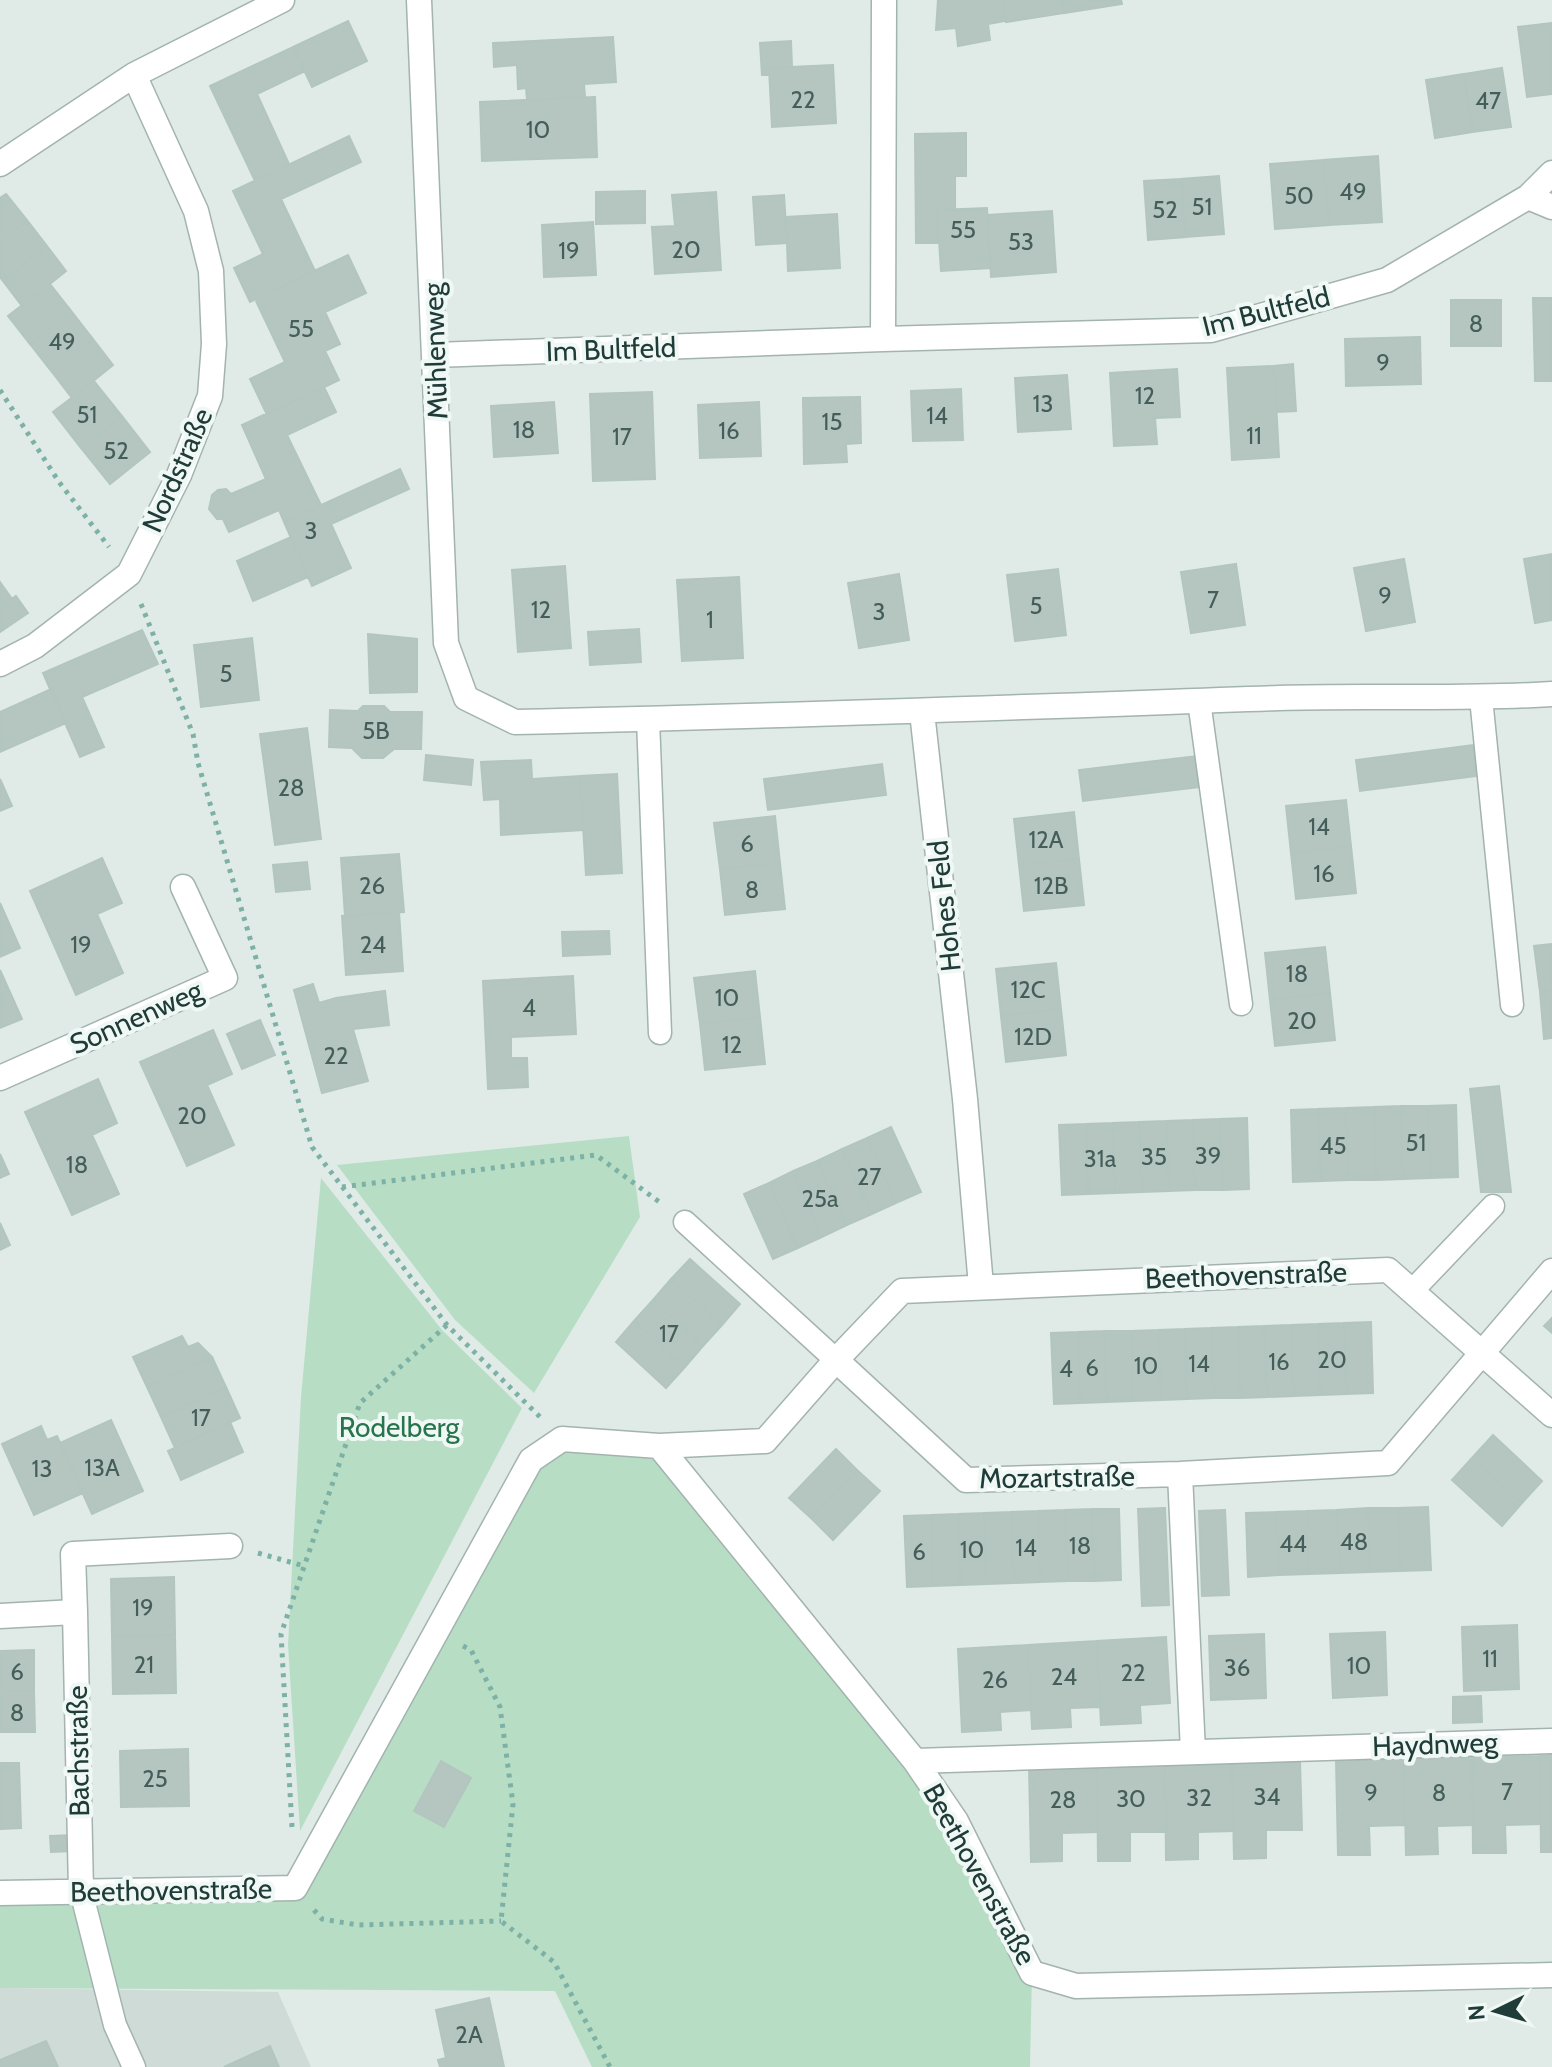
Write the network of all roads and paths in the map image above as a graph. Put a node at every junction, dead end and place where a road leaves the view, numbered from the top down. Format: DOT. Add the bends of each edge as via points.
graph roads {
  1 [pos="282,0"];
  2 [pos="419,0"];
  3 [pos="884,0"];
  4 [pos="134,75"];
  5 [pos="0,164"];
  6 [pos="1552,173"];
  7 [pos="1528,197"];
  8 [pos="1552,207"];
  9 [pos="883,339"];
  10 [pos="435,355"];
  11 [pos="0,664"];
  12 [pos="1552,694"];
  13 [pos="1481,698"];
  14 [pos="1199,701"];
  15 [pos="922,712"];
  16 [pos="648,719"];
  17 [pos="193,734"];
  18 [pos="183,887"];
  19 [pos="1241,1004"];
  20 [pos="1512,1005"];
  21 [pos="660,1033"];
  22 [pos="0,1078"];
  23 [pos="342,1187"];
  24 [pos="1493,1206"];
  25 [pos="685,1222"];
  26 [pos="1552,1271"];
  27 [pos="981,1286"];
  28 [pos="1413,1290"];
  29 [pos="447,1325"];
  30 [pos="1482,1351"];
  31 [pos="836,1360"];
  32 [pos="1552,1415"];
  33 [pos="562,1439"];
  34 [pos="659,1446"];
  35 [pos="1180,1474"];
  36 [pos="230,1546"];
  37 [pos="304,1566"];
  38 [pos="75,1612"];
  39 [pos="0,1616"];
  40 [pos="438,1632"];
  41 [pos="1552,1741"];
  42 [pos="1193,1752"];
  43 [pos="915,1761"];
  44 [pos="295,1888"];
  45 [pos="81,1891"];
  46 [pos="0,1893"];
  47 [pos="501,1921"];
  48 [pos="1552,1975"];
  49 [pos="134,2067"];
  50 [pos="610,2067"];
  1 -- 4 [label="street"];
  2 -- 10 [label="street, Mühlenweg"];
  3 -- 9 [label="street"];
  4 -- 5 [label="street"];
  4 -- 11 [label="street, Nordstraße" via="196,211 211,271 210,396 179,475 129,574 35,646"];
  6 -- 7 [label="street, Im Bultfeld"];
  7 -- 8 [label="street"];
  7 -- 9 [label="street, Im Bultfeld" via="1387,280 1211,330"];
  9 -- 10 [label="street, Im Bultfeld"];
  10 -- 16 [label="street, Mühlenweg" via="446,643 466,698 515,722"];
  12 -- 13 [label="street"];
  13 -- 14 [label="street"];
  13 -- 20 [label="lane"];
  14 -- 15 [label="street"];
  14 -- 19 [label="lane"];
  15 -- 16 [label="street"];
  15 -- 27 [label="street, Hohes Feld"];
  16 -- 21 [label="lane"];
  17 -- 23 [label="path" via="312,1147"];
  18 -- 22 [label="street, Sonnenweg" via="225,978"];
  23 -- 25 [label="path" via="596,1155"];
  23 -- 29 [label="path"];
  24 -- 28 [label="lane"];
  25 -- 31 [label="lane"];
  26 -- 30 [label="street"];
  27 -- 28 [label="street, Beethovenstraße" via="1388,1270"];
  27 -- 31 [label="street, Beethovenstraße" via="902,1291"];
  28 -- 30 [label="street, Beethovenstraße"];
  29 -- 33 [label="path"];
  29 -- 37 [label="path" via="360,1403"];
  30 -- 32 [label="street, Beethovenstraße"];
  30 -- 35 [label="street, Mozartstraße" via="1388,1463"];
  31 -- 34 [label="street, Beethovenstraße" via="765,1441"];
  31 -- 35 [label="street, Mozartstraße" via="966,1480"];
  33 -- 34 [label="street, Beethovenstraße"];
  33 -- 40 [label="street, Beethovenstraße" via="531,1460"];
  34 -- 43 [label="street, Beethovenstraße"];
  35 -- 42 [label="street"];
  36 -- 37 [label="path"];
  36 -- 38 [label="street, Bachstraße" via="73,1554"];
  37 -- 44 [label="path" via="281,1634"];
  38 -- 39 [label="street"];
  38 -- 45 [label="street, Bachstraße"];
  40 -- 44 [label="street, Beethovenstraße"];
  40 -- 47 [label="path" via="471,1650 500,1707 513,1804"];
  41 -- 42 [label="street, Haydnweg"];
  42 -- 43 [label="street"];
  43 -- 48 [label="street, Beethovenstraße" via="956,1821 1032,1973 1076,1986"];
  44 -- 45 [label="street, Beethovenstraße"];
  44 -- 47 [label="path" via="322,1919 358,1925"];
  45 -- 46 [label="street, Beethovenstraße"];
  45 -- 49 [label="lane" via="115,2025"];
  47 -- 50 [label="path" via="554,1962"];
}
